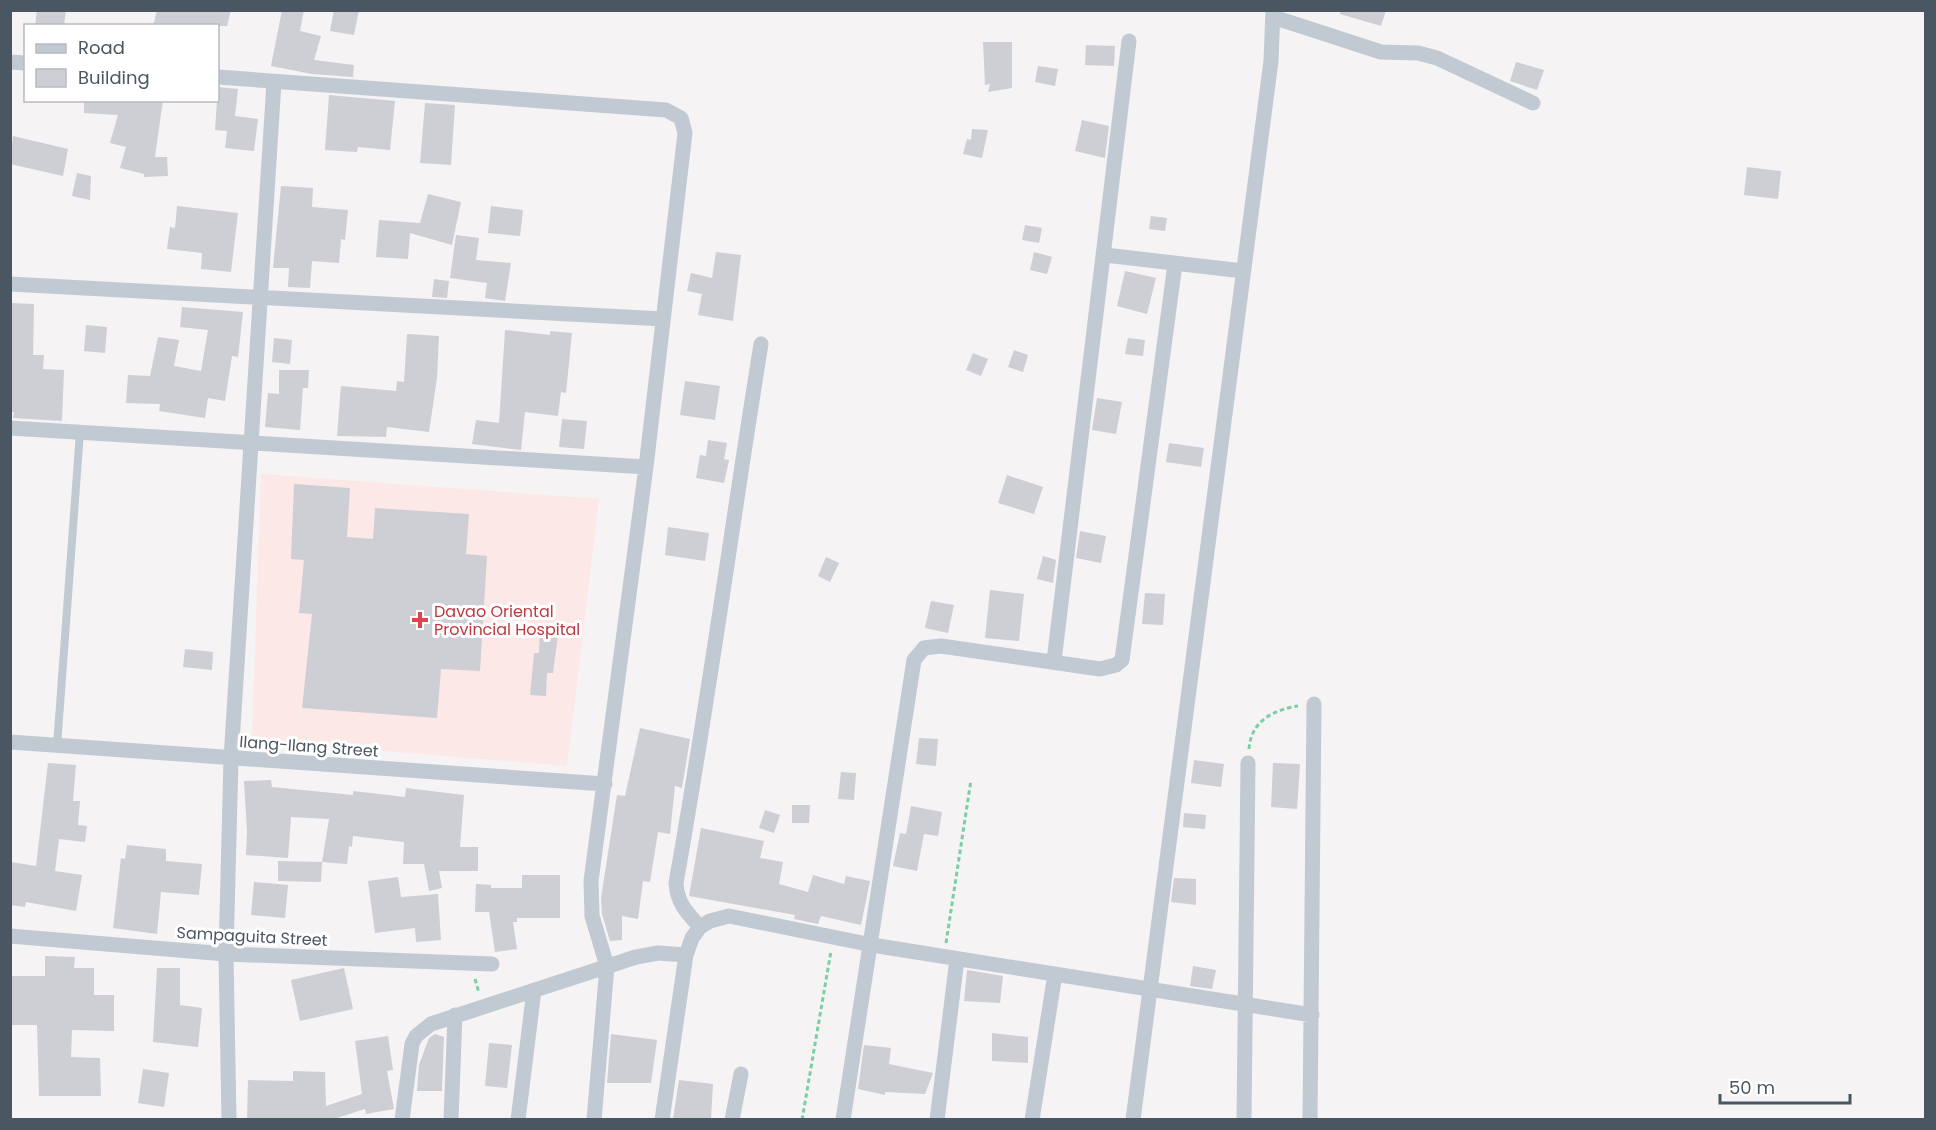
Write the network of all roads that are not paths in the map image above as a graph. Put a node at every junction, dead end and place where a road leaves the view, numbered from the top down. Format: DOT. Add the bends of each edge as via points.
graph roads {
  1 [pos="1273,14"];
  2 [pos="1130,41"];
  3 [pos="219,77"];
  4 [pos="274,81"];
  5 [pos="1533,103"];
  6 [pos="1105,255"];
  7 [pos="1175,264"];
  8 [pos="1244,271"];
  9 [pos="10,284"];
  10 [pos="261,297"];
  11 [pos="663,319"];
  12 [pos="761,344"];
  13 [pos="10,428"];
  14 [pos="80,432"];
  15 [pos="252,443"];
  16 [pos="646,467"];
  17 [pos="1054,661"];
  18 [pos="1314,704"];
  19 [pos="10,742"];
  20 [pos="57,746"];
  21 [pos="231,759"];
  22 [pos="1248,763"];
  23 [pos="605,784"];
  24 [pos="700,927"];
  25 [pos="10,936"];
  26 [pos="872,945"];
  27 [pos="226,954"];
  28 [pos="686,955"];
  29 [pos="951,958"];
  30 [pos="492,964"];
  31 [pos="607,966"];
  32 [pos="1055,974"];
  33 [pos="1149,989"];
  34 [pos="534,990"];
  35 [pos="1245,1005"];
  36 [pos="455,1015"];
  37 [pos="1312,1015"];
  38 [pos="741,1074"];
  39 [pos="229,1119"];
  40 [pos="402,1119"];
  41 [pos="451,1119"];
  42 [pos="518,1119"];
  43 [pos="594,1119"];
  44 [pos="662,1119"];
  45 [pos="732,1119"];
  46 [pos="843,1119"];
  47 [pos="937,1119"];
  48 [pos="1032,1119"];
  49 [pos="1133,1119"];
  50 [pos="1244,1119"];
  51 [pos="1310,1119"];
  1 -- 5 [label="street" via="1381,52 1437,58"];
  1 -- 8 [label="street"];
  2 -- 6 [label="street"];
  3 -- 4 [label="street"];
  4 -- 10 [label="street"];
  4 -- 11 [label="street" via="675,113 681,117 685,134"];
  6 -- 7 [label="street"];
  6 -- 17 [label="street"];
  7 -- 8 [label="street"];
  7 -- 17 [label="street" via="1122,660 1108,668"];
  8 -- 33 [label="street"];
  9 -- 10 [label="street"];
  10 -- 11 [label="street"];
  10 -- 15 [label="street"];
  11 -- 16 [label="street"];
  12 -- 24 [label="street" via="702,738 676,883 681,904"];
  13 -- 14 [label="street"];
  14 -- 15 [label="street"];
  14 -- 20 [label="lane"];
  15 -- 16 [label="street"];
  15 -- 21 [label="street"];
  16 -- 23 [label="street"];
  17 -- 26 [label="street" via="941,646 918,652 911,670"];
  18 -- 37 [label="street"];
  19 -- 20 [label="street, Ilang-Ilang Street"];
  20 -- 21 [label="street, Ilang-Ilang Street"];
  21 -- 23 [label="street, Ilang-Ilang Street"];
  21 -- 27 [label="street"];
  22 -- 35 [label="street"];
  23 -- 31 [label="street" via="591,881 592,916"];
  24 -- 26 [label="street" via="729,916"];
  24 -- 28 [label="street"];
  25 -- 27 [label="street, Sampaguita Street"];
  26 -- 29 [label="street"];
  26 -- 46 [label="street"];
  27 -- 30 [label="street, Sampaguita Street"];
  27 -- 39 [label="street"];
  28 -- 31 [label="street" via="658,953"];
  28 -- 44 [label="street"];
  29 -- 32 [label="street"];
  29 -- 47 [label="street"];
  31 -- 34 [label="street"];
  31 -- 43 [label="street"];
  32 -- 33 [label="street"];
  32 -- 48 [label="street"];
  33 -- 35 [label="street"];
  33 -- 49 [label="street"];
  34 -- 36 [label="street"];
  34 -- 42 [label="street"];
  35 -- 37 [label="street"];
  35 -- 50 [label="street"];
  36 -- 40 [label="street" via="431,1024 416,1036"];
  36 -- 41 [label="street"];
  37 -- 51 [label="street"];
  38 -- 45 [label="street"];
}
